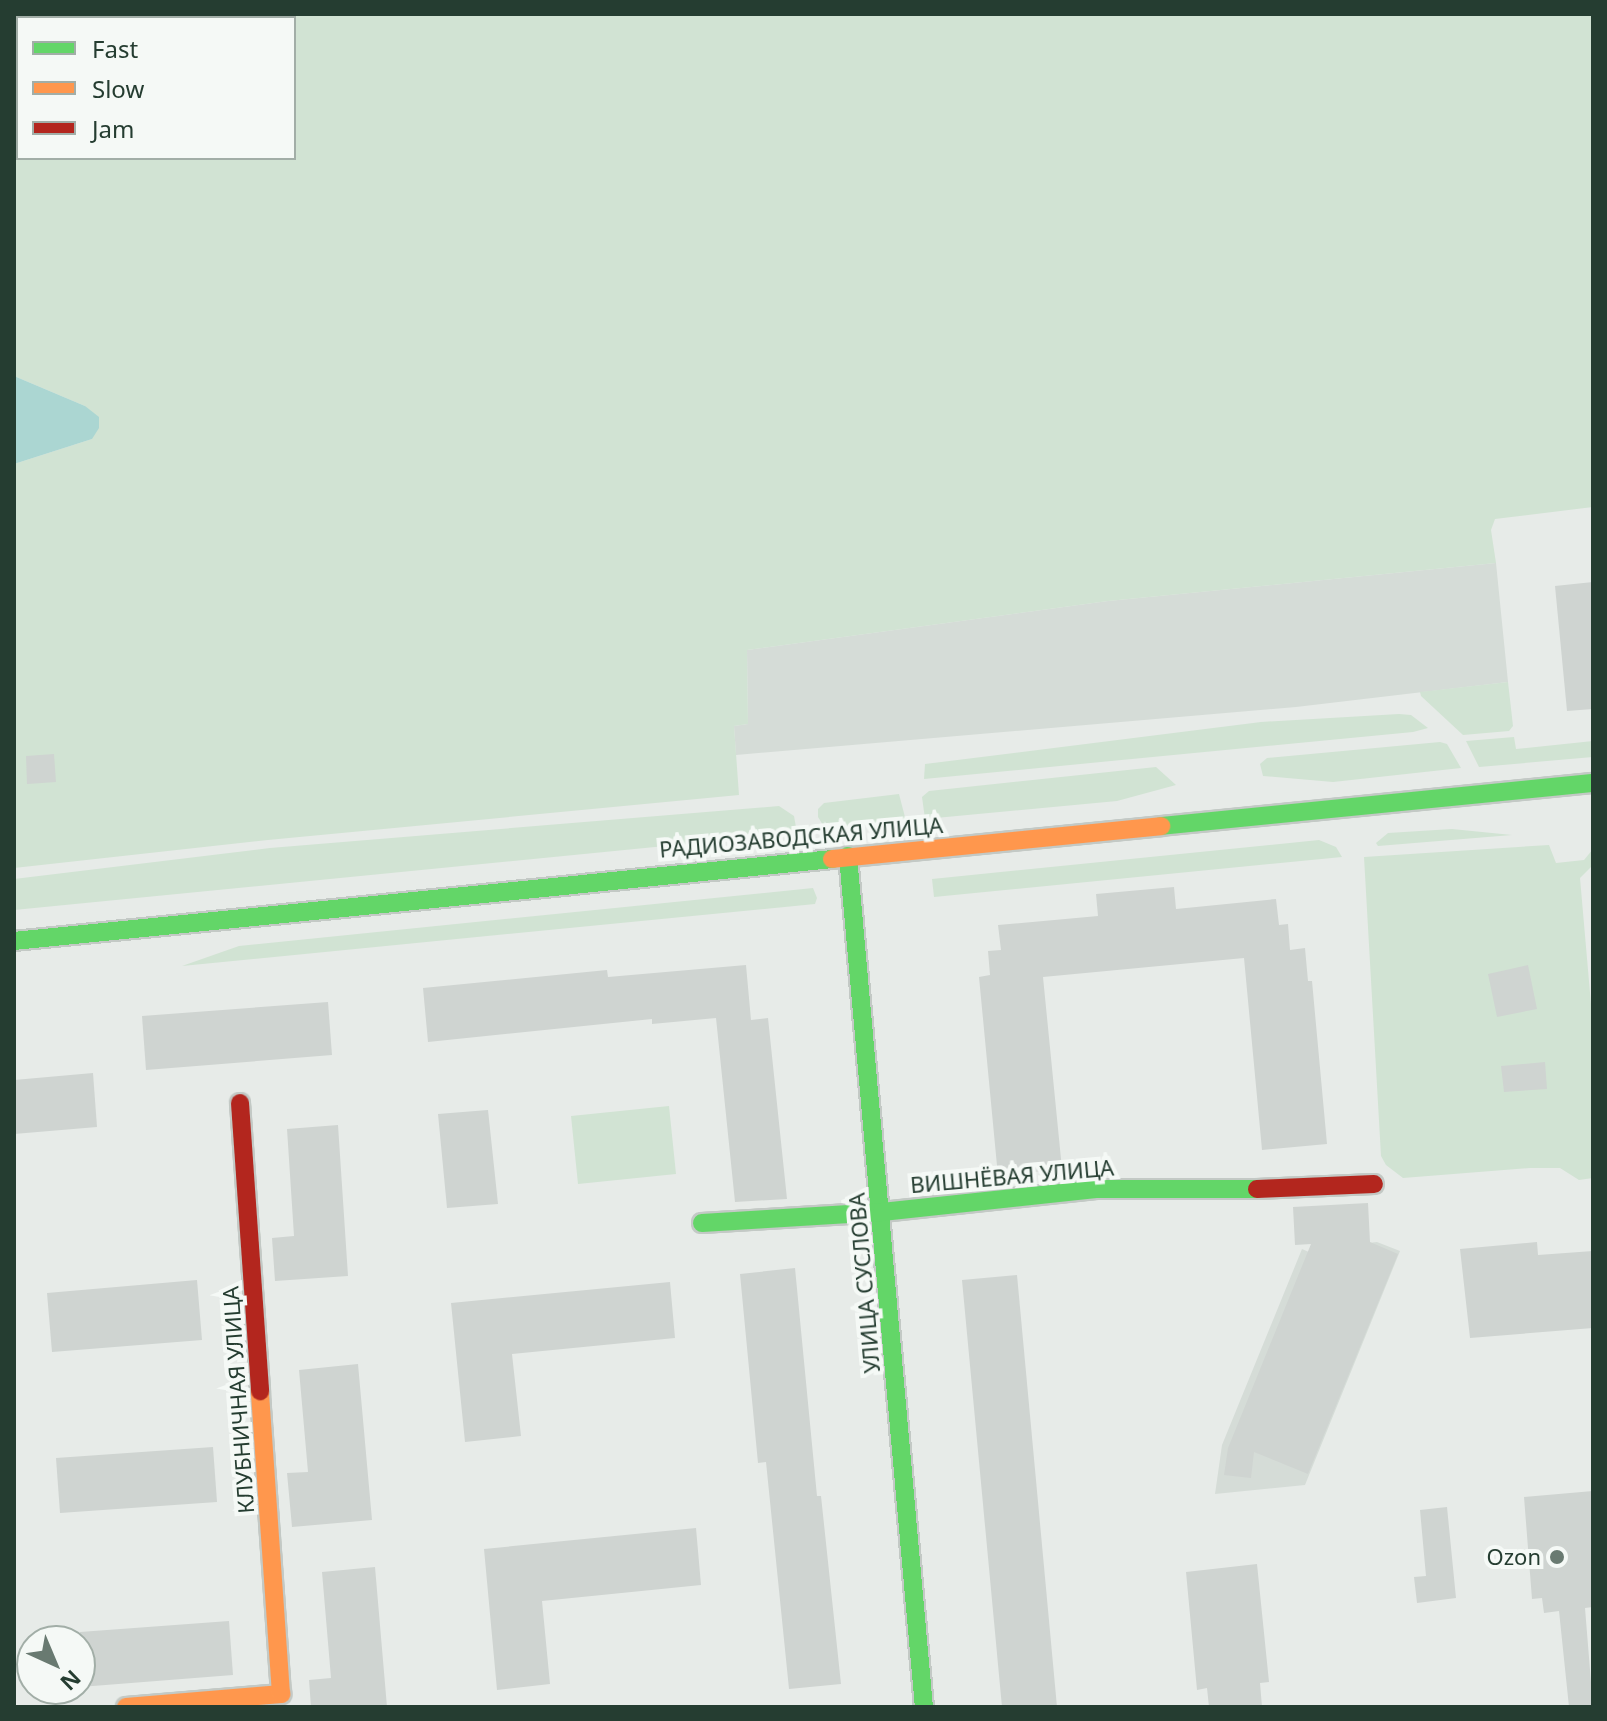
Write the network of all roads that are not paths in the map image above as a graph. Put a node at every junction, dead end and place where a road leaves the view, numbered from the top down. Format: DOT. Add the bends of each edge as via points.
graph roads {
  1 [pos="1593,783"];
  2 [pos="848,856"];
  3 [pos="14,941"];
  4 [pos="240,1103"];
  5 [pos="1374,1184"];
  6 [pos="882,1212"];
  7 [pos="702,1223"];
  8 [pos="126,1707"];
  9 [pos="924,1707"];
  1 -- 2 [label="street, РАДИОЗАВОДСКАЯ УЛИЦА"];
  2 -- 3 [label="street, РАДИОЗАВОДСКАЯ УЛИЦА"];
  2 -- 6 [label="street, УЛИЦА СУСЛОВА"];
  4 -- 8 [label="street, КЛУБНИЧНАЯ УЛИЦА" via="281,1694"];
  5 -- 6 [label="street, ВИШНЁВАЯ УЛИЦА" via="1217,1191 1096,1189"];
  6 -- 7 [label="street, ВИШНЁВАЯ УЛИЦА"];
  6 -- 9 [label="street, УЛИЦА СУСЛОВА"];
}
